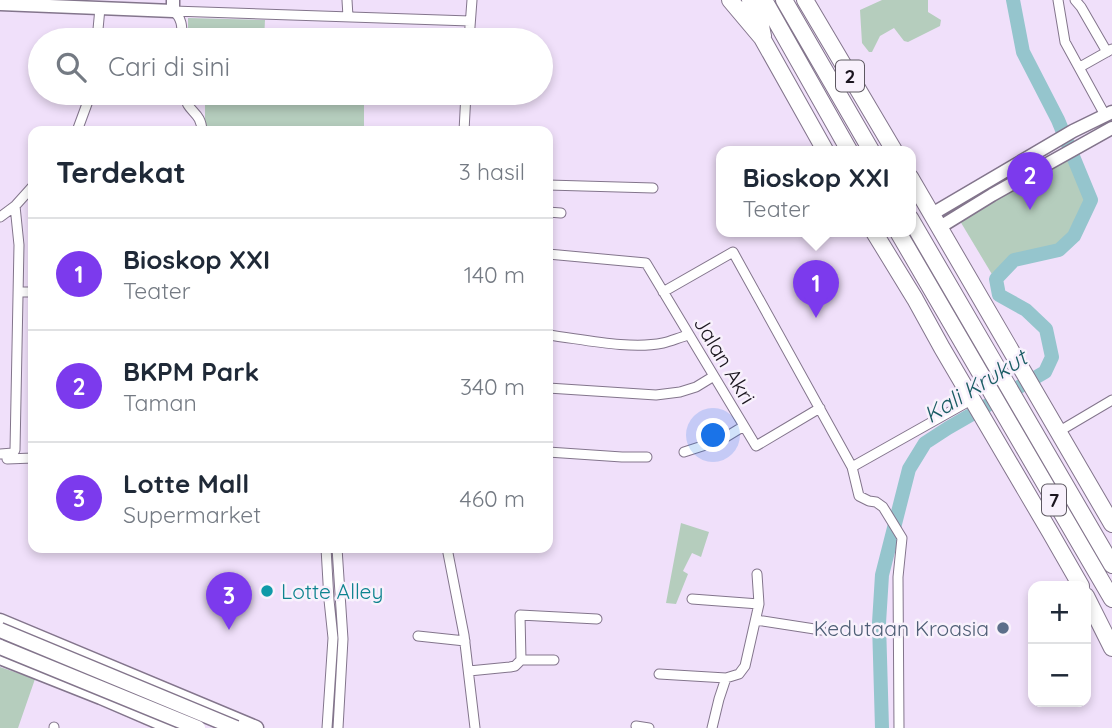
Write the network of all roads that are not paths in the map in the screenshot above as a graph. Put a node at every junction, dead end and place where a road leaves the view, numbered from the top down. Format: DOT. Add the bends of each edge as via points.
graph roads {
  1 [pos="347,0"];
  2 [pos="472,0"];
  3 [pos="730,0"];
  4 [pos="750,0"];
  5 [pos="764,0"];
  6 [pos="784,0"];
  7 [pos="806,0"];
  8 [pos="1058,0"];
  9 [pos="1074,0"];
  10 [pos="0,4"];
  11 [pos="100,4"];
  12 [pos="173,5"];
  13 [pos="348,17"];
  14 [pos="470,20"];
  15 [pos="98,28"];
  16 [pos="181,28"];
  17 [pos="470,28"];
  18 [pos="764,42"];
  19 [pos="1109,50"];
  20 [pos="1080,67"];
  21 [pos="87,105"];
  22 [pos="187,105"];
  23 [pos="465,105"];
  24 [pos="1108,114"];
  25 [pos="79,126"];
  26 [pos="202,126"];
  27 [pos="464,126"];
  28 [pos="1112,128"];
  29 [pos="823,146"];
  30 [pos="847,146"];
  31 [pos="869,146"];
  32 [pos="891,146"];
  33 [pos="984,183"];
  34 [pos="553,186"];
  35 [pos="916,186"];
  36 [pos="653,188"];
  37 [pos="28,192"];
  38 [pos="992,195"];
  39 [pos="15,206"];
  40 [pos="553,212"];
  41 [pos="561,213"];
  42 [pos="0,217"];
  43 [pos="936,220"];
  44 [pos="916,227"];
  45 [pos="877,237"];
  46 [pos="901,237"];
  47 [pos="553,254"];
  48 [pos="661,288"];
  49 [pos="18,292"];
  50 [pos="28,292"];
  51 [pos="689,335"];
  52 [pos="553,336"];
  53 [pos="714,376"];
  54 [pos="553,388"];
  55 [pos="1112,400"];
  56 [pos="820,408"];
  57 [pos="977,408"];
  58 [pos="744,426"];
  59 [pos="1058,432"];
  60 [pos="553,452"];
  61 [pos="684,452"];
  62 [pos="0,454"];
  63 [pos="647,457"];
  64 [pos="28,458"];
  65 [pos="852,467"];
  66 [pos="1112,524"];
  67 [pos="326,553"];
  68 [pos="337,553"];
  69 [pos="448,553"];
  70 [pos="1112,565"];
  71 [pos="757,574"];
  72 [pos="1078,581"];
  73 [pos="692,599"];
  74 [pos="1112,601"];
  75 [pos="759,604"];
  76 [pos="1091,606"];
  77 [pos="597,620"];
  78 [pos="756,620"];
  79 [pos="0,621"];
  80 [pos="821,630"];
  81 [pos="0,631"];
  82 [pos="418,636"];
  83 [pos="465,641"];
  84 [pos="0,647"];
  85 [pos="1112,648"];
  86 [pos="0,657"];
  87 [pos="521,660"];
  88 [pos="554,660"];
  89 [pos="469,671"];
  90 [pos="659,674"];
  91 [pos="129,675"];
  92 [pos="726,678"];
  93 [pos="114,702"];
  94 [pos="636,726"];
  95 [pos="173,728"];
  96 [pos="198,728"];
  97 [pos="236,728"];
  98 [pos="256,728"];
  99 [pos="327,728"];
  100 [pos="338,728"];
  101 [pos="475,728"];
  102 [pos="649,728"];
  103 [pos="712,728"];
  104 [pos="899,728"];
  1 -- 13 [label="street"];
  2 -- 14 [label="street"];
  3 -- 18 [label="highway"];
  4 -- 18 [label="highway"];
  5 -- 30 [label="highway"];
  6 -- 31 [label="highway"];
  7 -- 32 [label="highway, 2"];
  8 -- 20 [label="street" via="1065,42"];
  9 -- 19 [label="street"];
  10 -- 11 [label="street"];
  11 -- 12 [label="street"];
  11 -- 15 [label="street"];
  12 -- 13 [label="street"];
  12 -- 16 [label="street"];
  13 -- 14 [label="street"];
  14 -- 17 [label="street"];
  18 -- 29 [label="highway"];
  19 -- 20 [label="street"];
  20 -- 24 [label="street"];
  21 -- 25 [label="street"];
  22 -- 26 [label="street"];
  23 -- 27 [label="street"];
  24 -- 33 [label="street"];
  28 -- 38 [label="street"];
  33 -- 38 [label="street"];
  33 -- 43 [label="street"];
  34 -- 36 [label="street"];
  35 -- 43 [label="highway"];
  37 -- 39 [label="street"];
  38 -- 43 [label="street"];
  39 -- 42 [label="street"];
  39 -- 49 [label="street"];
  40 -- 41 [label="street"];
  43 -- 59 [label="highway"];
  44 -- 70 [label="highway, 7"];
  45 -- 57 [label="highway"];
  46 -- 74 [label="highway, 7"];
  47 -- 48 [label="street, Jalan Akri" via="646,263"];
  48 -- 51 [label="street, Jalan Akri"];
  48 -- 56 [label="street" via="733,252"];
  49 -- 50 [label="street"];
  49 -- 62 [label="street" via="15,450"];
  51 -- 52 [label="street" via="643,345"];
  51 -- 53 [label="street, Jalan Akri"];
  53 -- 54 [label="street" via="680,392 656,395"];
  53 -- 58 [label="street, Jalan Akri"];
  55 -- 59 [label="street"];
  56 -- 58 [label="street, Jalan Akri" via="756,446"];
  56 -- 65 [label="street"];
  57 -- 65 [label="street"];
  57 -- 72 [label="highway"];
  58 -- 61 [label="street" via="721,440"];
  59 -- 66 [label="highway"];
  60 -- 63 [label="street"];
  62 -- 64 [label="street" via="0,459"];
  65 -- 104 [label="street" via="859,496 883,507 902,538"];
  67 -- 99 [label="street" via="333,638"];
  68 -- 100 [label="street" via="343,639"];
  69 -- 83 [label="street"];
  71 -- 75 [label="street"];
  73 -- 75 [label="street"];
  75 -- 78 [label="street"];
  76 -- 85 [label="highway"];
  77 -- 87 [label="street" via="520,615"];
  78 -- 80 [label="street"];
  78 -- 92 [label="street" via="743,671"];
  79 -- 91 [label="main road"];
  81 -- 97 [label="main road, bridge"];
  82 -- 83 [label="street"];
  83 -- 89 [label="street"];
  84 -- 96 [label="main road, bridge"];
  86 -- 93 [label="main road"];
  87 -- 88 [label="street"];
  87 -- 89 [label="street" via="515,666"];
  89 -- 101 [label="street"];
  90 -- 92 [label="street"];
  91 -- 93 [label="main road" via="111,681 108,690"];
  91 -- 98 [label="main road"];
  92 -- 103 [label="street"];
  93 -- 95 [label="main road"];
  94 -- 102 [label="street"];
}
